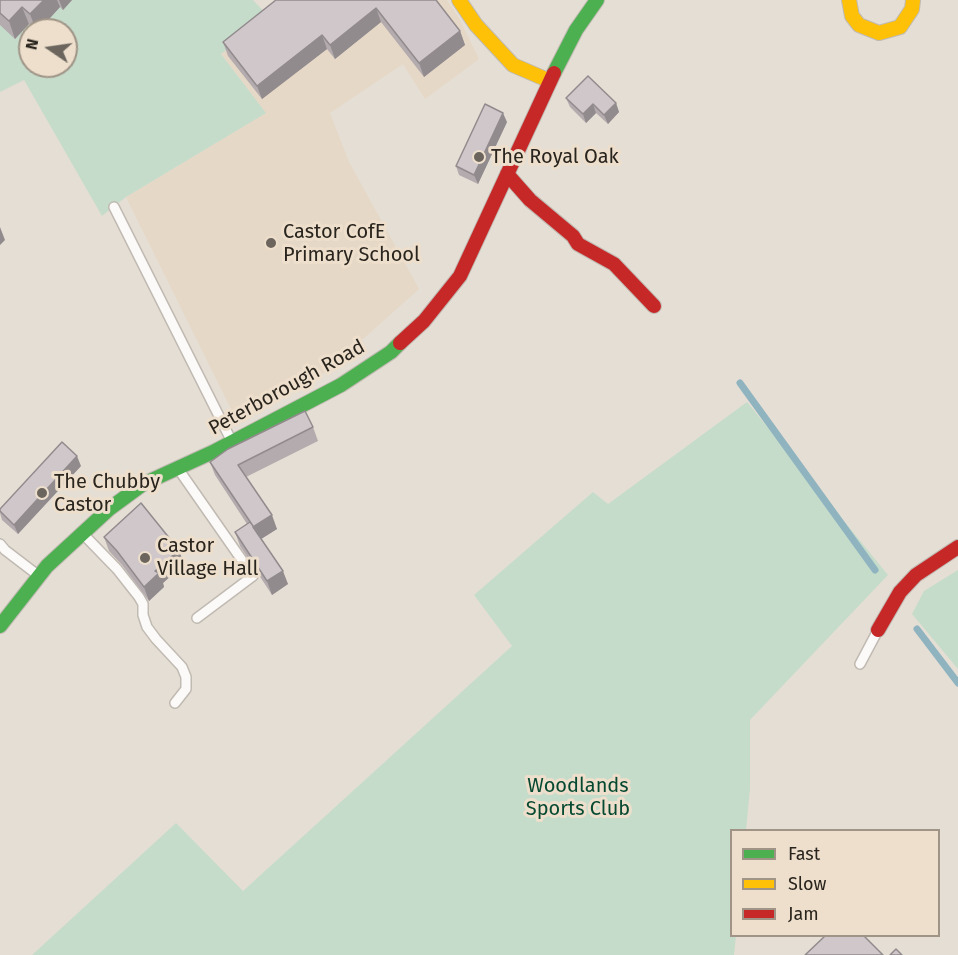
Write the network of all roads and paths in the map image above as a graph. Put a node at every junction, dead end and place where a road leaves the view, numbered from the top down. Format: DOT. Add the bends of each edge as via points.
graph roads {
  1 [pos="459,0"];
  2 [pos="597,0"];
  3 [pos="849,0"];
  4 [pos="913,0"];
  5 [pos="550,81"];
  6 [pos="507,174"];
  7 [pos="114,207"];
  8 [pos="654,306"];
  9 [pos="232,442"];
  10 [pos="177,468"];
  11 [pos="82,533"];
  12 [pos="0,544"];
  13 [pos="958,547"];
  14 [pos="39,576"];
  15 [pos="197,618"];
  16 [pos="0,626"];
  17 [pos="878,630"];
  18 [pos="860,664"];
  19 [pos="175,703"];
  1 -- 5 [label="street" via="513,65"];
  2 -- 5 [label="street, Peterborough Road" via="576,30"];
  3 -- 4 [label="street" via="852,16 859,25 879,33 900,27 912,9"];
  5 -- 6 [label="street, Peterborough Road"];
  6 -- 8 [label="street" via="578,243 614,264"];
  6 -- 9 [label="street, Peterborough Road" via="460,276 424,321 391,352 341,386"];
  7 -- 9 [label="lane"];
  9 -- 10 [label="street, Peterborough Road"];
  10 -- 11 [label="street, Peterborough Road" via="143,484"];
  10 -- 15 [label="lane" via="253,576"];
  11 -- 14 [label="street, Peterborough Road"];
  11 -- 19 [label="lane" via="139,597 147,627 182,667 186,689"];
  12 -- 14 [label="lane"];
  13 -- 17 [label="street" via="916,575 900,592"];
  14 -- 16 [label="street, Peterborough Road"];
  17 -- 18 [label="lane"];
}
